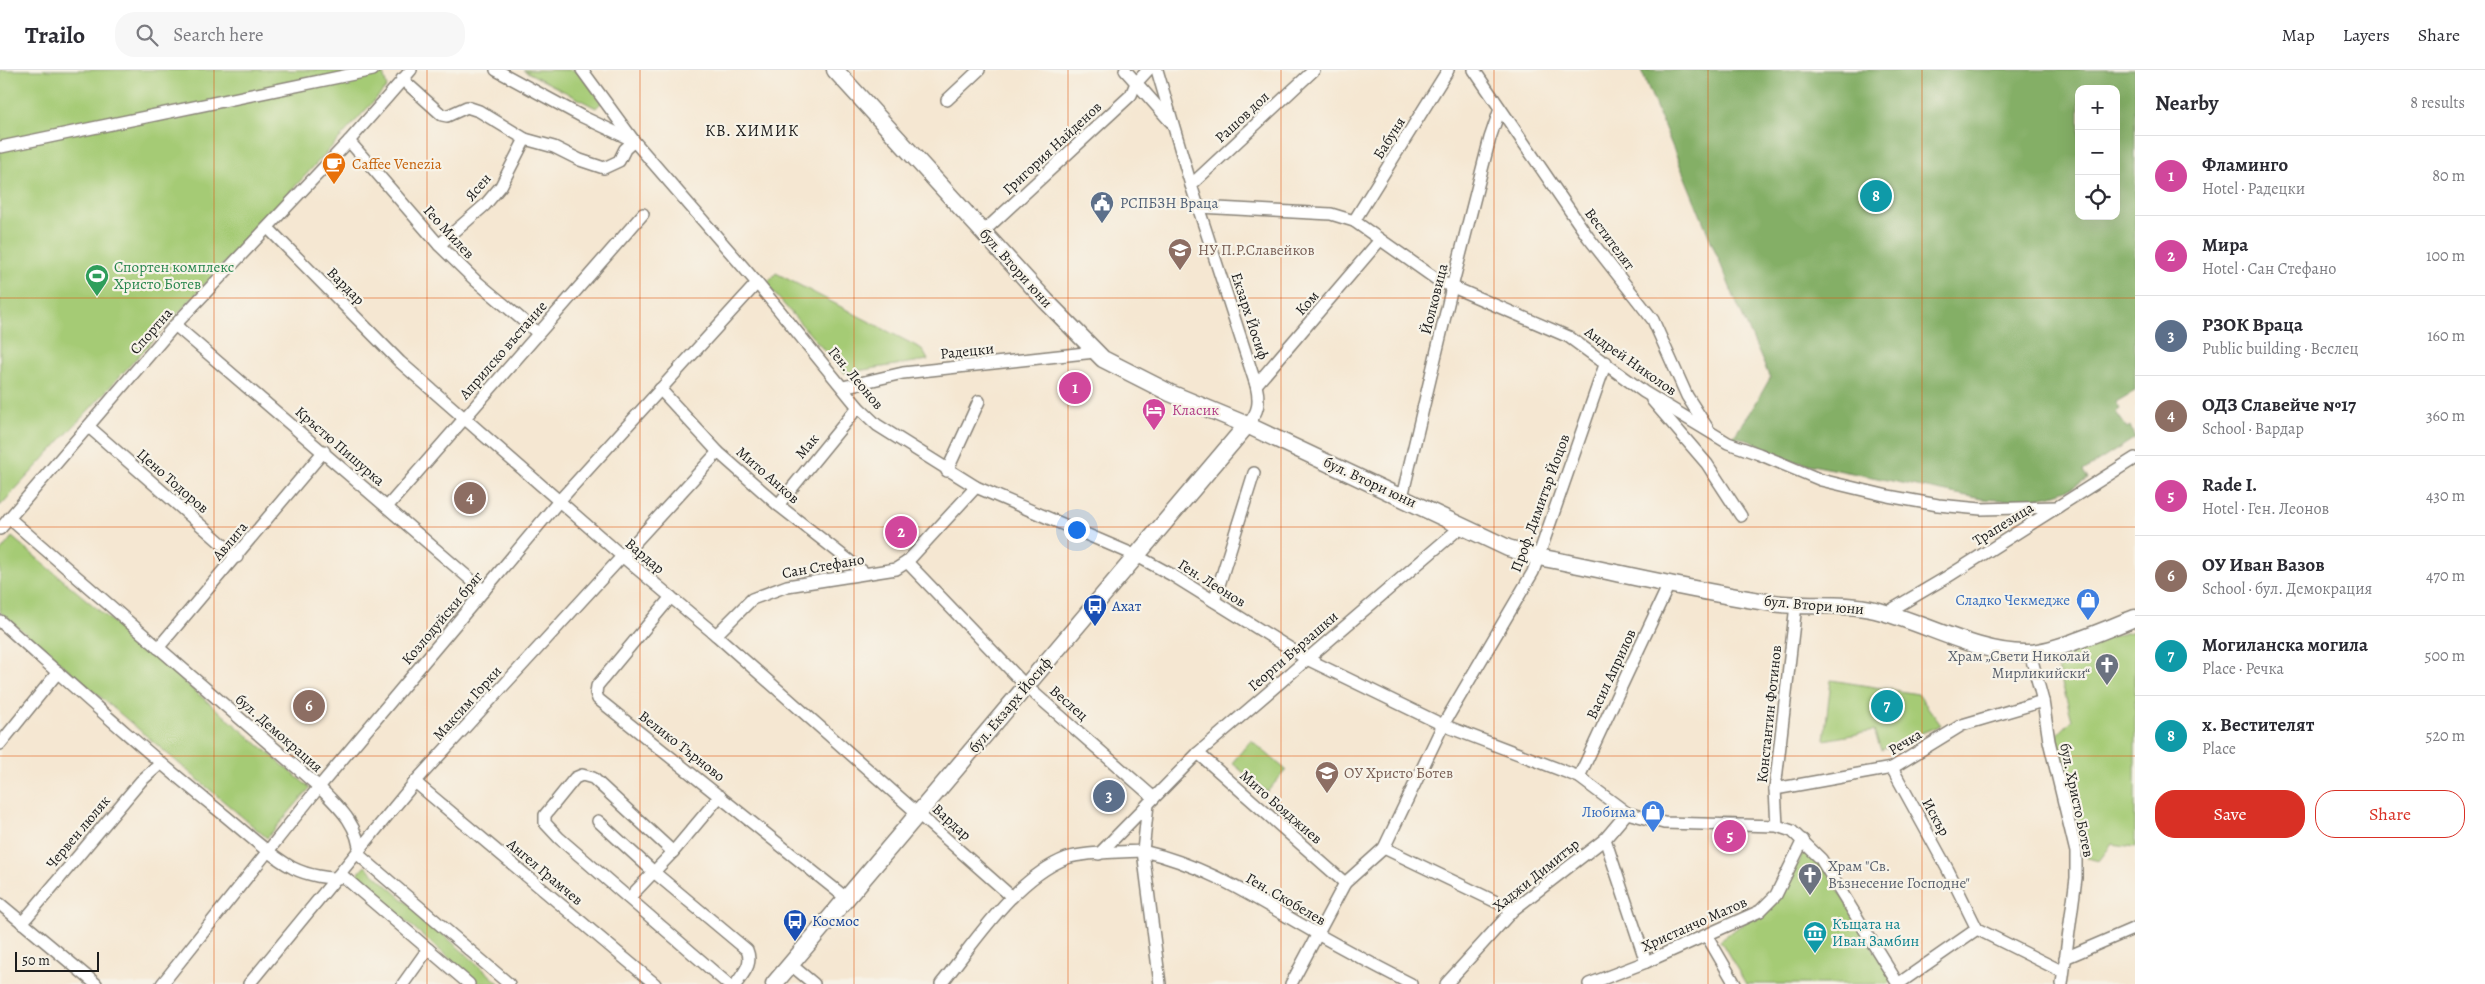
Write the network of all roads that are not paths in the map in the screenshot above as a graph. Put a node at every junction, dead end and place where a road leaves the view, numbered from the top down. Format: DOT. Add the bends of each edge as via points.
graph roads {
  1 [pos="373,70"];
  2 [pos="411,70"];
  3 [pos="496,70"];
  4 [pos="582,70"];
  5 [pos="836,70"];
  6 [pos="979,70"];
  7 [pos="1125,70"];
  8 [pos="1148,70"];
  9 [pos="1157,70"];
  10 [pos="1314,70"];
  11 [pos="1448,70"];
  12 [pos="1474,70"];
  13 [pos="402,79"];
  14 [pos="1136,83"];
  15 [pos="947,100"];
  16 [pos="1500,108"];
  17 [pos="1174,125"];
  18 [pos="525,139"];
  19 [pos="634,141"];
  20 [pos="349,142"];
  21 [pos="0,146"];
  22 [pos="0,155"];
  23 [pos="1192,185"];
  24 [pos="1199,207"];
  25 [pos="643,214"];
  26 [pos="1354,221"];
  27 [pos="268,228"];
  28 [pos="983,232"];
  29 [pos="1380,240"];
  30 [pos="439,245"];
  31 [pos="757,283"];
  32 [pos="1452,287"];
  33 [pos="175,325"];
  34 [pos="538,333"];
  35 [pos="1095,352"];
  36 [pos="1606,362"];
  37 [pos="1256,385"];
  38 [pos="843,387"];
  39 [pos="660,389"];
  40 [pos="1644,392"];
  41 [pos="980,401"];
  42 [pos="858,407"];
  43 [pos="464,419"];
  44 [pos="1247,426"];
  45 [pos="89,427"];
  46 [pos="1710,432"];
  47 [pos="324,451"];
  48 [pos="718,452"];
  49 [pos="2135,458"];
  50 [pos="947,471"];
  51 [pos="1254,473"];
  52 [pos="976,487"];
  53 [pos="1402,497"];
  54 [pos="559,501"];
  55 [pos="778,505"];
  56 [pos="387,507"];
  57 [pos="2058,507"];
  58 [pos="1741,516"];
  59 [pos="9,518"];
  60 [pos="1462,526"];
  61 [pos="0,528"];
  62 [pos="622,556"];
  63 [pos="1136,556"];
  64 [pos="237,557"];
  65 [pos="1539,557"];
  66 [pos="906,562"];
  67 [pos="865,573"];
  68 [pos="1670,582"];
  69 [pos="484,591"];
  70 [pos="671,597"];
  71 [pos="1214,601"];
  72 [pos="1796,605"];
  73 [pos="1886,613"];
  74 [pos="2135,618"];
  75 [pos="0,621"];
  76 [pos="716,635"];
  77 [pos="158,648"];
  78 [pos="2030,654"];
  79 [pos="1307,659"];
  80 [pos="58,672"];
  81 [pos="1026,686"];
  82 [pos="2043,701"];
  83 [pos="1442,725"];
  84 [pos="0,744"];
  85 [pos="1198,752"];
  86 [pos="160,764"];
  87 [pos="1892,768"];
  88 [pos="1579,777"];
  89 [pos="416,782"];
  90 [pos="319,787"];
  91 [pos="1776,789"];
  92 [pos="720,796"];
  93 [pos="1151,801"];
  94 [pos="919,812"];
  95 [pos="1627,813"];
  96 [pos="598,821"];
  97 [pos="1777,826"];
  98 [pos="1605,839"];
  99 [pos="1803,840"];
  100 [pos="1384,848"];
  101 [pos="360,849"];
  102 [pos="269,850"];
  103 [pos="1143,851"];
  104 [pos="673,852"];
  105 [pos="1099,854"];
  106 [pos="655,873"];
  107 [pos="335,879"];
  108 [pos="1345,883"];
  109 [pos="1012,897"];
  110 [pos="629,898"];
  111 [pos="846,898"];
  112 [pos="0,904"];
  113 [pos="1513,910"];
  114 [pos="22,923"];
  115 [pos="2135,928"];
  116 [pos="1977,929"];
  117 [pos="1317,934"];
  118 [pos="1707,936"];
  119 [pos="428,949"];
  120 [pos="2065,958"];
  121 [pos="1646,962"];
  122 [pos="790,964"];
  123 [pos="2063,978"];
  124 [pos="96,984"];
  125 [pos="162,984"];
  126 [pos="249,984"];
  127 [pos="403,984"];
  128 [pos="469,984"];
  129 [pos="509,984"];
  130 [pos="654,984"];
  131 [pos="728,984"];
  132 [pos="736,984"];
  133 [pos="774,984"];
  134 [pos="814,984"];
  135 [pos="941,984"];
  136 [pos="1160,984"];
  137 [pos="1290,984"];
  138 [pos="1411,984"];
  139 [pos="1446,984"];
  140 [pos="1589,984"];
  141 [pos="1735,984"];
  142 [pos="1898,984"];
  1 -- 21 [label="street"];
  2 -- 13 [label="street, Спортна"];
  3 -- 19 [label="street"];
  4 -- 19 [label="street, Ген. Леонов"];
  5 -- 28 [label="street, бул. Втори юни"];
  6 -- 15 [label="street"];
  7 -- 14 [label="street"];
  8 -- 14 [label="street, Григория Найденов"];
  9 -- 17 [label="street, Екзарх Йосиф"];
  10 -- 23 [label="street, Рашов дол"];
  11 -- 26 [label="street, Бабуня"];
  12 -- 16 [label="street, Вестителят"];
  13 -- 18 [label="street" via="442,115 467,107"];
  13 -- 20 [label="street, Спортна"];
  14 -- 17 [label="street"];
  14 -- 28 [label="street, Григория Найденов" via="1131,94"];
  16 -- 32 [label="street, Йолковица"];
  16 -- 46 [label="street, Вестителят" via="1588,237 1653,320 1687,396"];
  17 -- 23 [label="street, Екзарх Йосиф"];
  18 -- 19 [label="street" via="604,168 619,161"];
  18 -- 30 [label="street, Ясен" via="501,186 485,205"];
  19 -- 31 [label="street, Ген. Леонов"];
  20 -- 27 [label="street, Спортна"];
  20 -- 30 [label="street, Гео Милев"];
  21 -- 22 [label="street"];
  23 -- 24 [label="street, Екзарх Йосиф"];
  24 -- 26 [label="street, Андрей Николов" via="1331,214"];
  24 -- 37 [label="street, Екзарх Йосиф"];
  25 -- 34 [label="street, Априлско въстание"];
  26 -- 29 [label="street, Андрей Николов"];
  27 -- 33 [label="street, Спортна"];
  27 -- 43 [label="street, Вардар" via="400,362"];
  28 -- 35 [label="street, бул. Втори юни"];
  29 -- 32 [label="street, Андрей Николов"];
  29 -- 37 [label="street, Ком"];
  30 -- 34 [label="street, Гео Милев"];
  31 -- 38 [label="street, Ген. Леонов"];
  31 -- 39 [label="street, Козлодуйски бряг"];
  32 -- 36 [label="street, Андрей Николов" via="1569,337"];
  32 -- 53 [label="street, Йолковица"];
  33 -- 45 [label="street, Спортна"];
  33 -- 47 [label="street, Кръстю Пишурка"];
  34 -- 43 [label="street, Априлско въстание"];
  35 -- 38 [label="street, Радецки" via="903,373"];
  35 -- 44 [label="street, бул. Втори юни" via="1112,365"];
  36 -- 40 [label="street, Андрей Николов"];
  36 -- 65 [label="street, Проф. Димитър Йоцов"];
  37 -- 44 [label="street, Екзарх Йосиф" via="1259,405 1256,416"];
  38 -- 42 [label="street, Ген. Леонов"];
  39 -- 48 [label="street, Мито Анков"];
  39 -- 54 [label="street, Козлодуйски бряг"];
  40 -- 46 [label="street, Андрей Николов"];
  40 -- 58 [label="street" via="1707,464"];
  41 -- 50 [label="street"];
  42 -- 50 [label="street, Ген. Леонов" via="877,425"];
  42 -- 55 [label="street, Мак"];
  43 -- 54 [label="street, Вардар"];
  43 -- 56 [label="street, Априлско въстание"];
  44 -- 53 [label="street, бул. Втори юни"];
  44 -- 63 [label="street, бул. Екзарх Йосиф"];
  45 -- 59 [label="street, Спортна"];
  45 -- 64 [label="street, Цено Тодоров"];
  46 -- 57 [label="street, Андрей Николов" via="1728,443 1821,480 1888,496 1981,509"];
  47 -- 56 [label="street, Кръстю Пишурка"];
  47 -- 64 [label="street, Авлига"];
  48 -- 55 [label="street, Мито Анков"];
  48 -- 62 [label="street, Максим Горки"];
  49 -- 57 [label="street, Трапезица"];
  50 -- 52 [label="street, Ген. Леонов"];
  51 -- 71 [label="street"];
  52 -- 63 [label="street, Ген. Леонов"];
  52 -- 66 [label="street, Сан Стефано"];
  53 -- 60 [label="street, бул. Втори юни"];
  54 -- 62 [label="street, Вардар"];
  54 -- 69 [label="street, Козлодуйски бряг"];
  55 -- 67 [label="street, Мито Анков"];
  56 -- 69 [label="street, Кръстю Пишурка"];
  57 -- 73 [label="street, Трапезица"];
  59 -- 61 [label="street, Спортна"];
  59 -- 77 [label="street, бул. Демокрация"];
  60 -- 65 [label="street, бул. Втори юни" via="1508,548"];
  60 -- 79 [label="street, Георги Бързашки"];
  62 -- 70 [label="street, Вардар"];
  62 -- 89 [label="street, Максим Горки"];
  63 -- 71 [label="street, Ген. Леонов"];
  63 -- 81 [label="street, бул. Екзарх Йосиф"];
  64 -- 77 [label="street, Авлига"];
  65 -- 68 [label="street, бул. Втори юни"];
  65 -- 83 [label="street, Проф. Димитър Йоцов" via="1523,591"];
  66 -- 67 [label="street, Сан Стефано" via="896,569"];
  66 -- 81 [label="street, Веслец"];
  67 -- 76 [label="street, Сан Стефано" via="787,586 752,599"];
  68 -- 72 [label="street, бул. Втори юни" via="1771,603"];
  68 -- 88 [label="street, Васил Априлов"];
  69 -- 90 [label="street, Козлодуйски бряг"];
  70 -- 76 [label="street, Вардар"];
  70 -- 92 [label="street, Велико Търново" via="598,686 596,693 598,699"];
  71 -- 79 [label="street, Ген. Леонов"];
  72 -- 73 [label="street, бул. Втори юни" via="1847,605"];
  72 -- 91 [label="street, Константин Фотинов"];
  73 -- 78 [label="street, бул. Втори юни" via="1988,648"];
  74 -- 78 [label="street"];
  75 -- 80 [label="street"];
  76 -- 94 [label="street, Вардар"];
  77 -- 90 [label="street, бул. Демокрация"];
  78 -- 82 [label="street, бул. Христо Ботев"];
  79 -- 83 [label="street, Ген. Леонов"];
  79 -- 85 [label="street, Георги Бързашки"];
  80 -- 84 [label="street"];
  80 -- 86 [label="street"];
  81 -- 93 [label="street, Веслец"];
  81 -- 94 [label="street, бул. Екзарх Йосиф"];
  82 -- 87 [label="street, Речка" via="1962,725"];
  82 -- 120 [label="street, бул. Христо Ботев" via="2049,741 2076,852 2076,878"];
  83 -- 88 [label="street, Ген. Леонов"];
  83 -- 100 [label="street, Проф. Димитър Йоцов"];
  85 -- 93 [label="street, Георги Бързашки"];
  85 -- 108 [label="street, Мито Бояджиев"];
  86 -- 102 [label="street"];
  86 -- 114 [label="street, Червен люляк" via="140,781"];
  87 -- 91 [label="street, Речка"];
  87 -- 116 [label="street, Искър"];
  88 -- 95 [label="street, Ген. Леонов"];
  89 -- 101 [label="street, Максим Горки"];
  89 -- 130 [label="street, Ангел Грамчев"];
  90 -- 101 [label="street, бул. Демокрация" via="351,822"];
  90 -- 102 [label="street, Козлодуйски бряг"];
  91 -- 97 [label="street, Константин Фотинов"];
  92 -- 104 [label="street"];
  92 -- 111 [label="street, Велико Търново"];
  93 -- 103 [label="street"];
  93 -- 105 [label="street, Георги Бързашки"];
  94 -- 109 [label="street, Вардар"];
  94 -- 111 [label="street, бул. Екзарх Йосиф"];
  95 -- 97 [label="street, Ген. Леонов" via="1664,823"];
  95 -- 98 [label="street, Хаджи Димитър"];
  96 -- 106 [label="street"];
  97 -- 99 [label="street, Ген. Леонов" via="1792,831"];
  98 -- 113 [label="street, Хаджи Димитър"];
  98 -- 121 [label="street"];
  99 -- 118 [label="street, Христанчо Матов" via="1776,895 1760,911"];
  99 -- 142 [label="street, Ген. Леонов" via="1821,859"];
  100 -- 108 [label="street"];
  100 -- 113 [label="street"];
  101 -- 107 [label="street, Максим Горки"];
  101 -- 129 [label="street, бул. Демокрация" via="360,856"];
  102 -- 107 [label="street" via="298,870"];
  102 -- 125 [label="street, Козлодуйски бряг"];
  103 -- 105 [label="street, Ген. Скобелев"];
  103 -- 117 [label="street, Ген. Скобелев" via="1174,858 1210,872"];
  103 -- 136 [label="street"];
  104 -- 106 [label="street"];
  104 -- 110 [label="street" via="593,778 582,775 575,778 545,815 546,823"];
  105 -- 109 [label="street, Ген. Скобелев" via="1068,858 1042,871"];
  106 -- 110 [label="street"];
  106 -- 132 [label="street" via="747,950 749,964"];
  107 -- 119 [label="street" via="344,877"];
  107 -- 126 [label="street, Максим Горки"];
  108 -- 117 [label="street"];
  109 -- 135 [label="street, Ген. Скобелев"];
  110 -- 131 [label="street"];
  111 -- 122 [label="street, бул. Екзарх Йосиф"];
  112 -- 114 [label="street"];
  113 -- 139 [label="street, Хаджи Димитър"];
  114 -- 124 [label="street"];
  115 -- 120 [label="street"];
  116 -- 123 [label="street"];
  116 -- 142 [label="street"];
  117 -- 137 [label="street"];
  117 -- 138 [label="street, Ген. Скобелев"];
  118 -- 121 [label="street, Христанчо Матов"];
  118 -- 141 [label="street"];
  119 -- 127 [label="street"];
  119 -- 128 [label="street"];
  120 -- 123 [label="street, бул. Христо Ботев"];
  121 -- 140 [label="street, Христанчо Матов"];
  122 -- 133 [label="street, бул. Екзарх Йосиф"];
  122 -- 134 [label="street"];
}
